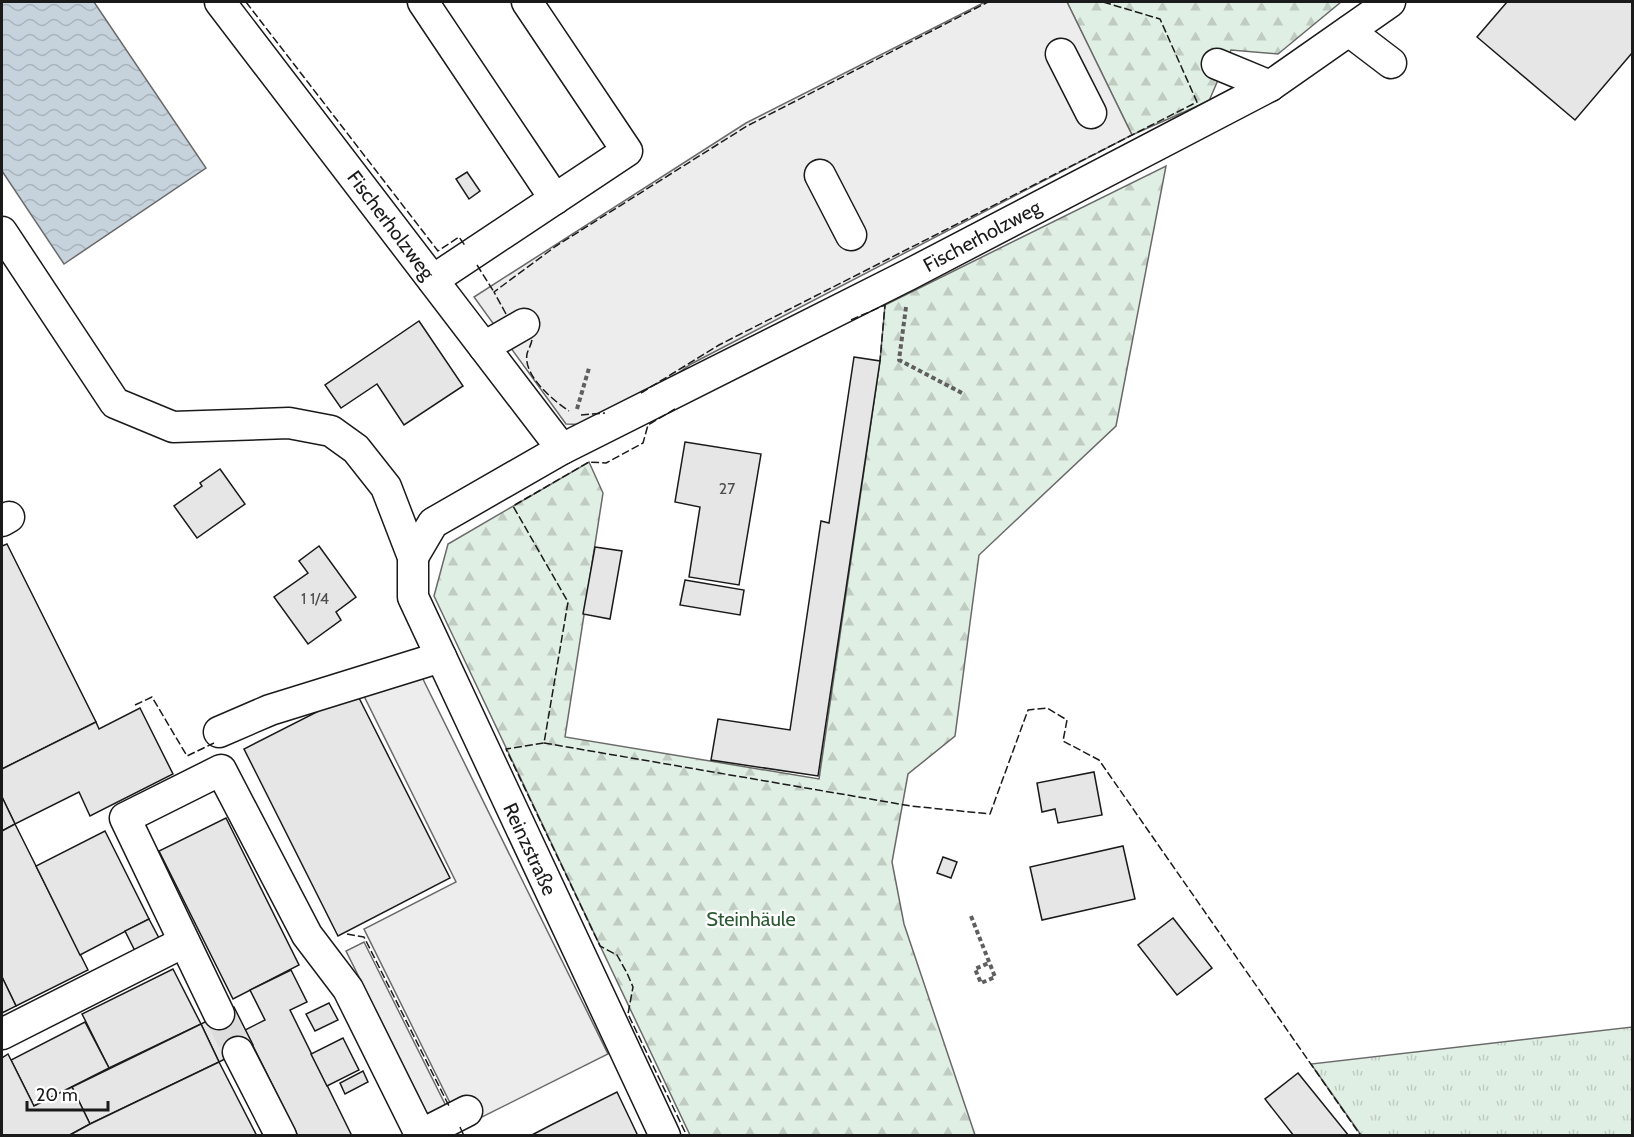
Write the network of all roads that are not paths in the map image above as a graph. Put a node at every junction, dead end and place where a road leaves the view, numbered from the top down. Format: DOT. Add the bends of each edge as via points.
graph roads {
  1 [pos="220,2"];
  2 [pos="423,2"];
  3 [pos="527,2"];
  4 [pos="1390,2"];
  5 [pos="1349,31"];
  6 [pos="1061,54"];
  7 [pos="1391,63"];
  8 [pos="1217,64"];
  9 [pos="1270,86"];
  10 [pos="1091,113"];
  11 [pos="820,175"];
  12 [pos="555,198"];
  13 [pos="2,232"];
  14 [pos="851,235"];
  15 [pos="433,280"];
  16 [pos="524,324"];
  17 [pos="483,346"];
  18 [pos="562,449"];
  19 [pos="413,557"];
  20 [pos="441,657"];
  21 [pos="219,732"];
  22 [pos="184,942"];
  23 [pos="219,1014"];
  24 [pos="2,1034"];
  25 [pos="238,1052"];
  26 [pos="467,1111"];
  27 [pos="420,1135"];
  28 [pos="280,1136"];
  29 [pos="665,1136"];
  1 -- 15 [label="street, Fischerholzweg"];
  2 -- 12 [label="street"];
  3 -- 12 [label="street" via="627,151"];
  4 -- 5 [label="street, Fischerholzweg"];
  5 -- 7 [label="street"];
  5 -- 9 [label="street, Fischerholzweg"];
  6 -- 10 [label="street"];
  8 -- 9 [label="street"];
  9 -- 18 [label="street, Fischerholzweg" via="910,274"];
  11 -- 14 [label="street"];
  12 -- 15 [label="street"];
  13 -- 19 [label="street" via="115,403 173,427 289,423 331,431 356,449 386,487"];
  15 -- 17 [label="street, Fischerholzweg"];
  16 -- 17 [label="street"];
  17 -- 18 [label="street, Fischerholzweg"];
  18 -- 19 [label="street, Fischerholzweg" via="433,523"];
  19 -- 20 [label="street, Reinzstraße" via="413,597"];
  20 -- 21 [label="street" via="270,710"];
  20 -- 29 [label="street, Reinzstraße"];
  22 -- 23 [label="street"];
  22 -- 24 [label="street"];
  22 -- 27 [label="street" via="125,818 221,770 307,935 348,989"];
  25 -- 28 [label="street"];
  26 -- 27 [label="street"];
}
